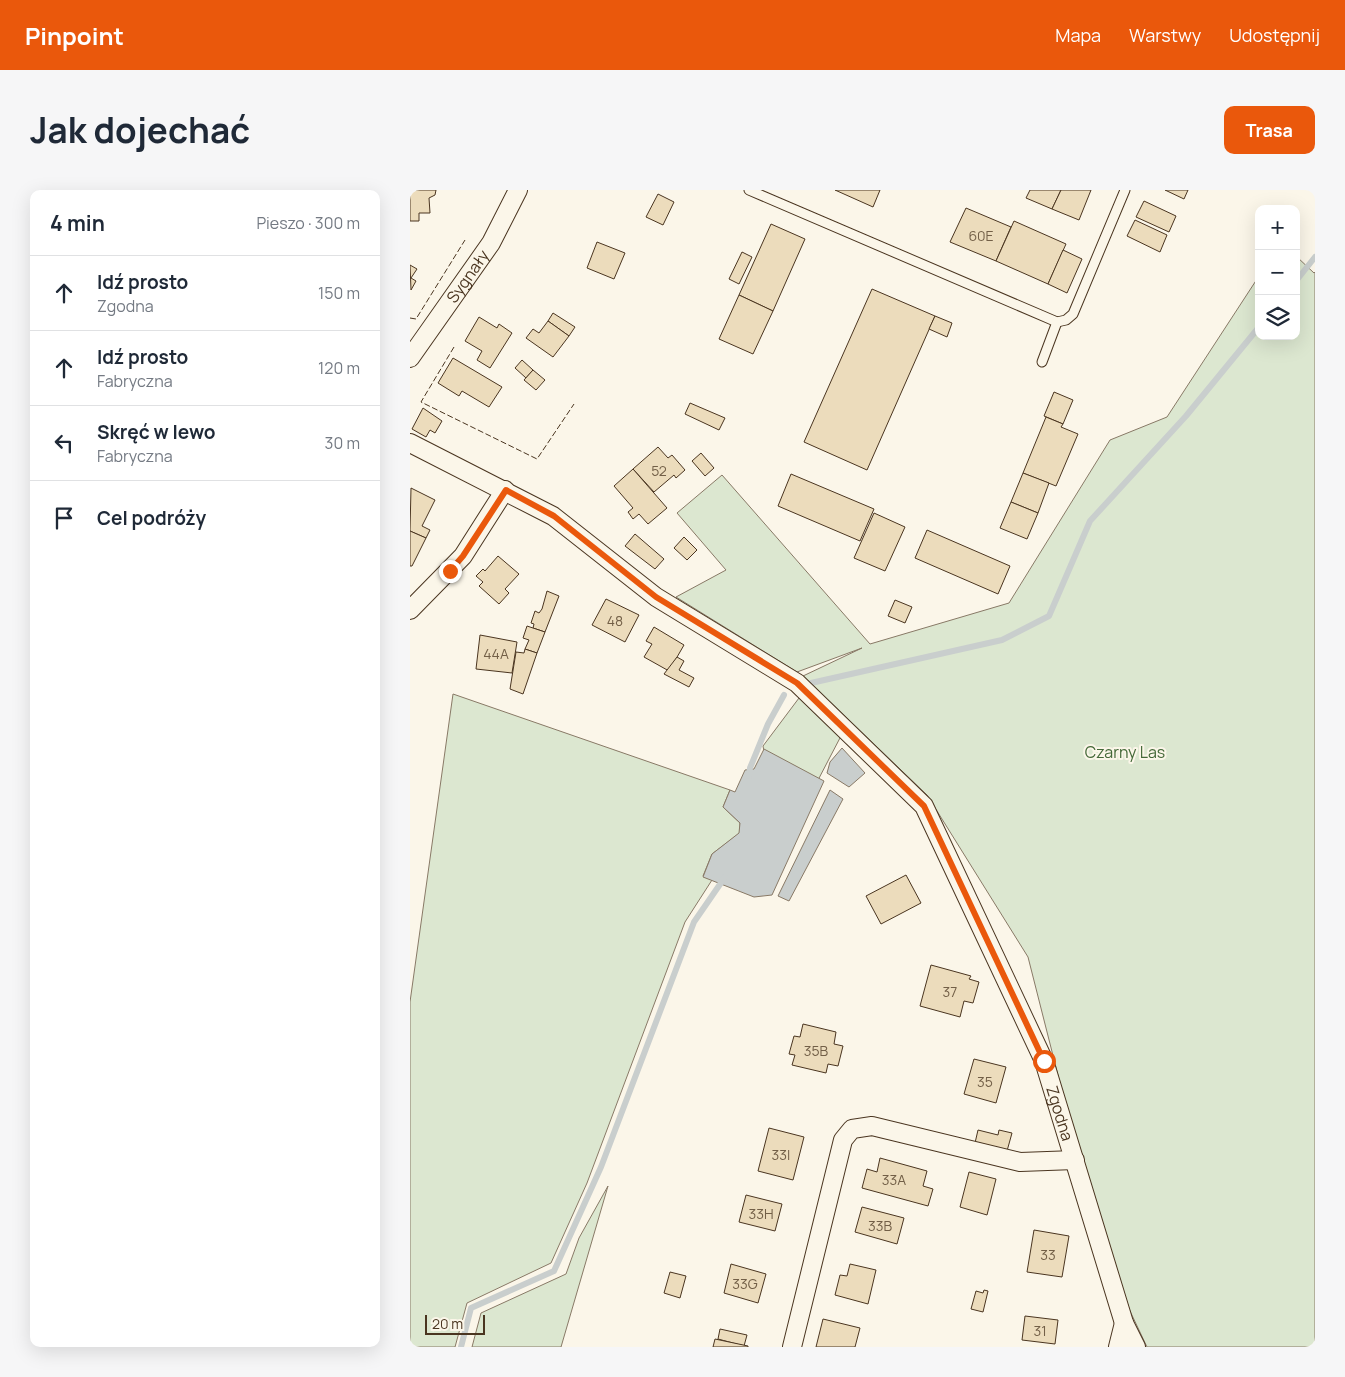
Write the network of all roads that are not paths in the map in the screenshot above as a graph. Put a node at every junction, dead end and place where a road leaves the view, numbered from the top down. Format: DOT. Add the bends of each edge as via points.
graph roads {
  1 [pos="518,190"];
  2 [pos="749,190"];
  3 [pos="1125,190"];
  4 [pos="760,192"];
  5 [pos="1057,322"];
  6 [pos="410,358"];
  7 [pos="1042,362"];
  8 [pos="410,443"];
  9 [pos="506,490"];
  10 [pos="410,610"];
  11 [pos="1075,1160"];
  12 [pos="1124,1323"];
  13 [pos="792,1347"];
  14 [pos="1118,1347"];
  15 [pos="1136,1347"];
  1 -- 6 [label="street, Sygnały" via="490,243"];
  2 -- 4 [label="lane"];
  3 -- 5 [label="lane" via="1073,314"];
  4 -- 5 [label="lane"];
  5 -- 7 [label="lane"];
  8 -- 9 [label="street, Zgodna"];
  9 -- 10 [label="street" via="463,556"];
  9 -- 11 [label="street, Zgodna" via="554,516 656,597 797,683 924,806 1044,1061"];
  11 -- 12 [label="street, Zgodna"];
  11 -- 13 [label="street" via="1020,1162 872,1126 852,1129 843,1140"];
  12 -- 14 [label="street"];
  12 -- 15 [label="street, Zgodna"];
}
